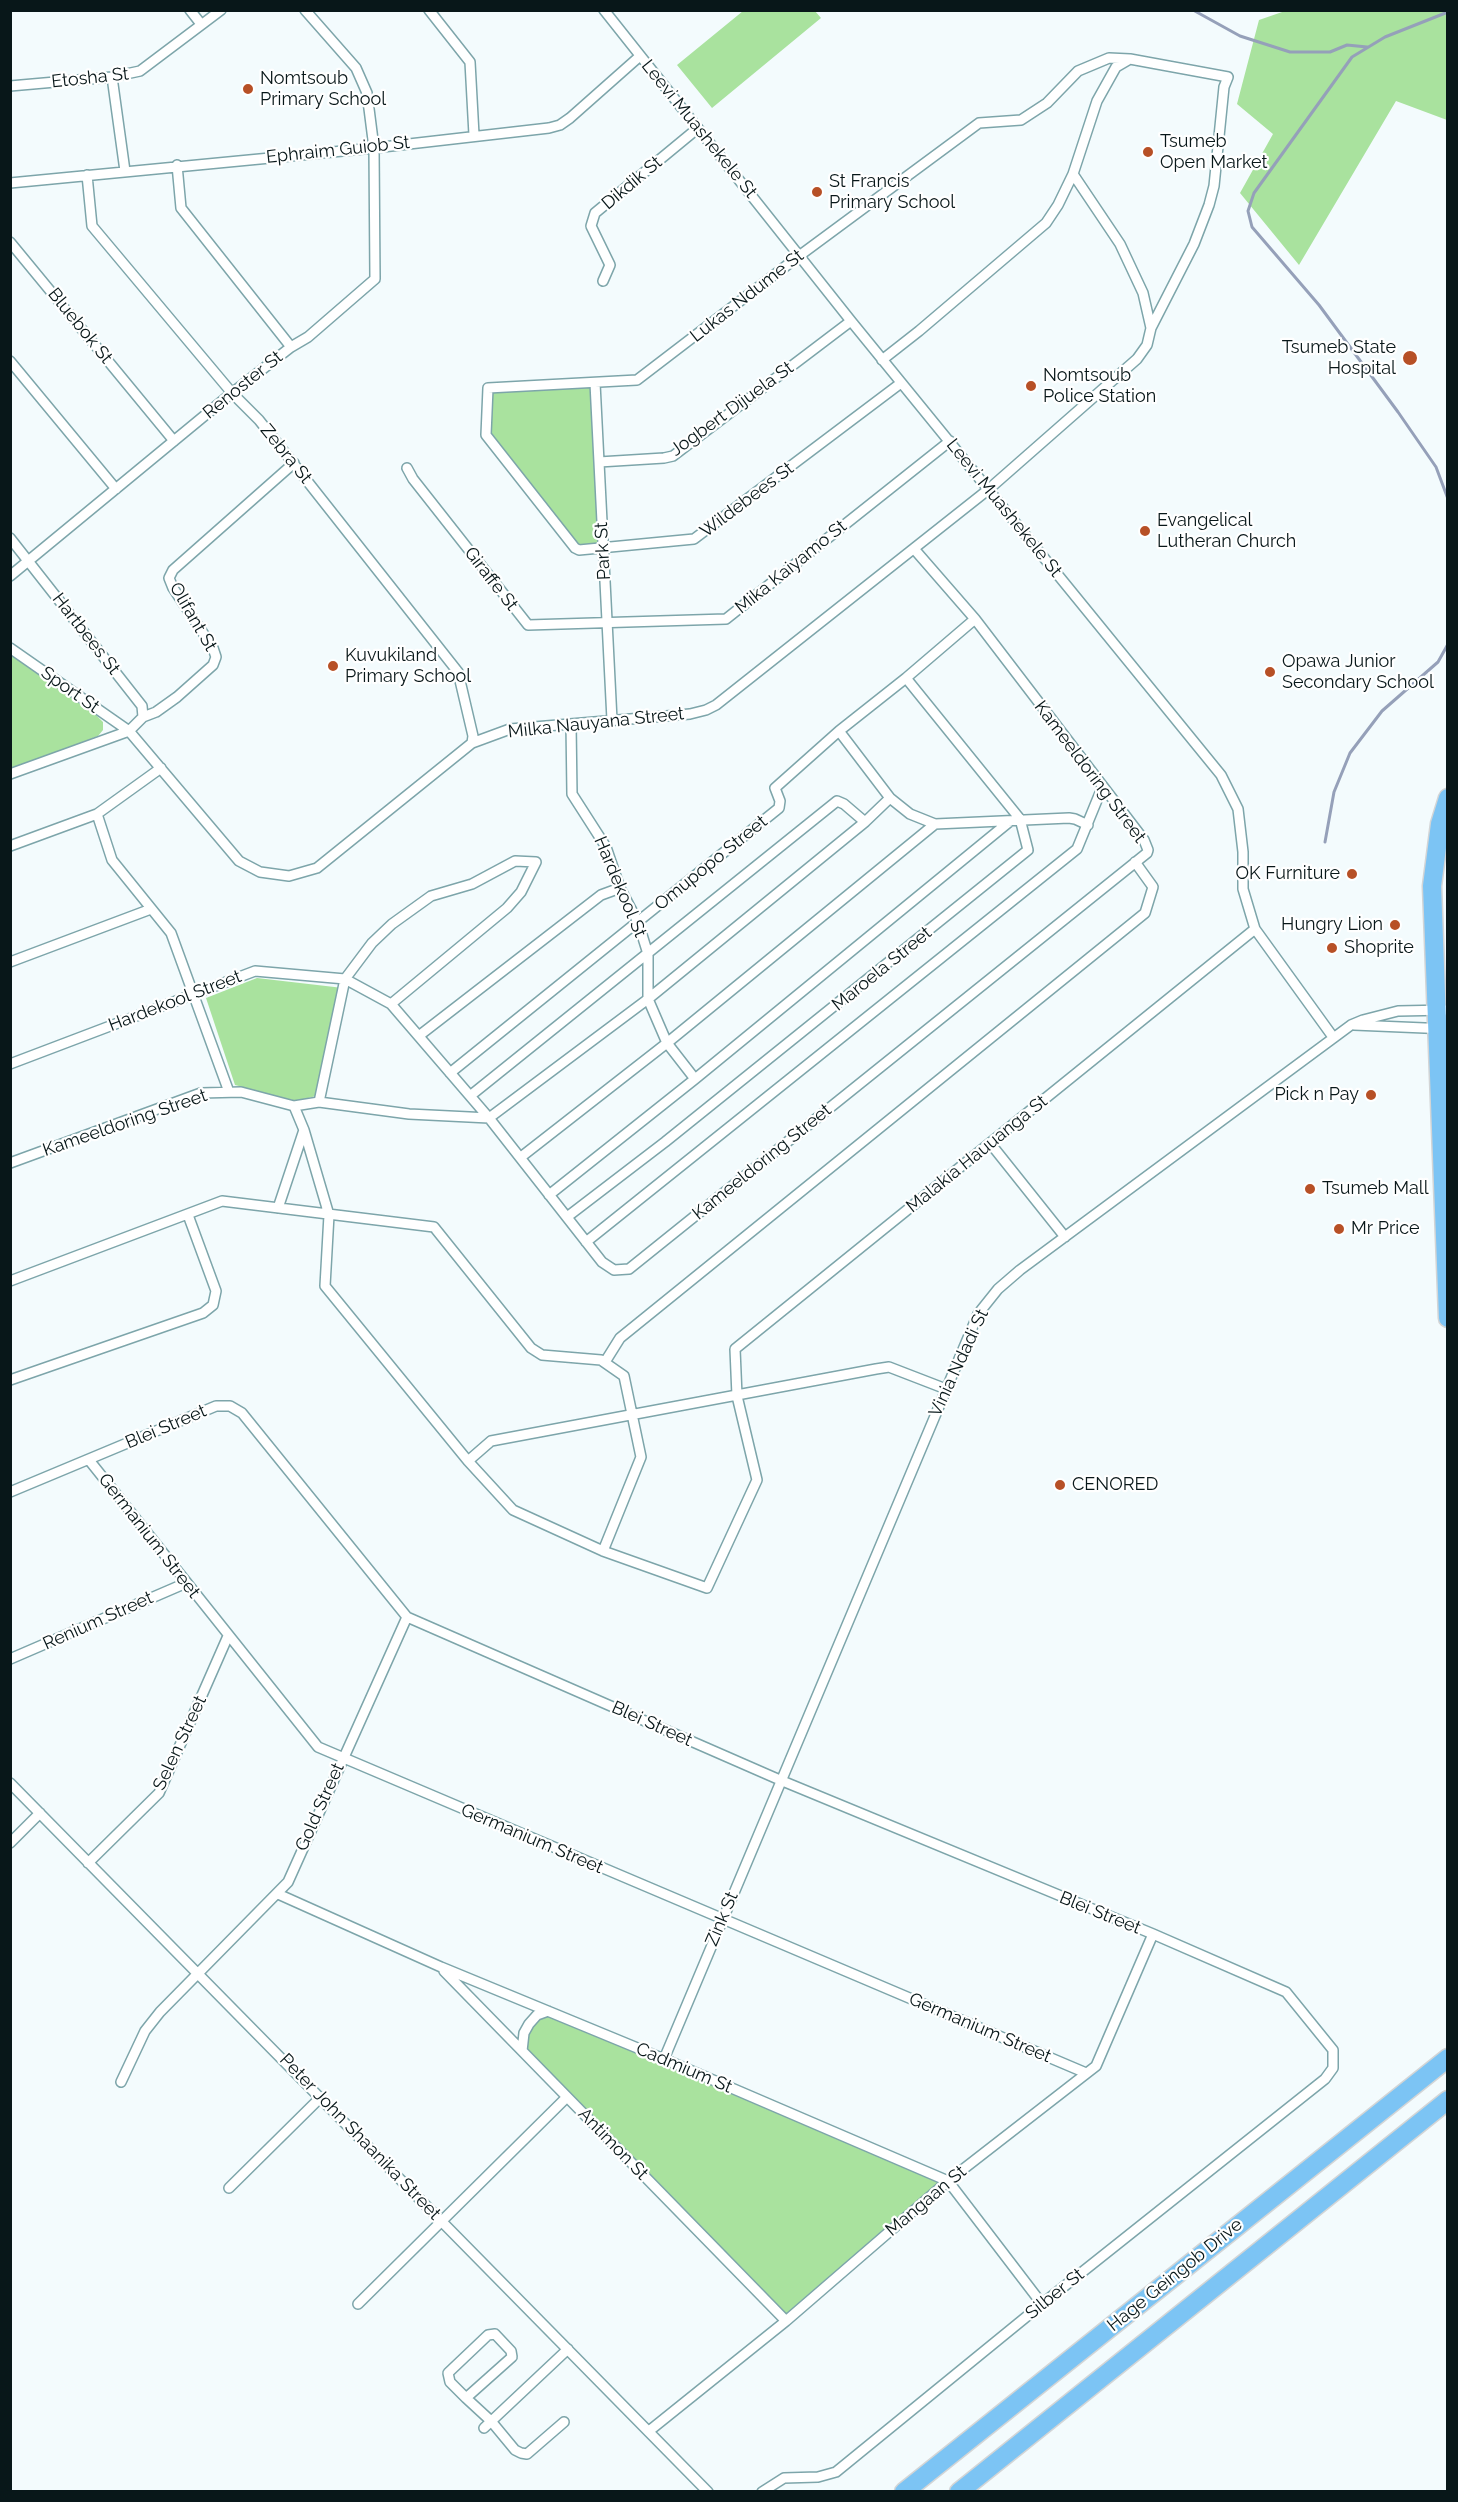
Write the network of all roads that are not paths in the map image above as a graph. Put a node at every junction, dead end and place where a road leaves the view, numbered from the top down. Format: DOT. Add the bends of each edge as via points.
graph roads {
  1 [pos="190,10"];
  2 [pos="221,10"];
  3 [pos="305,10"];
  4 [pos="429,10"];
  5 [pos="604,10"];
  6 [pos="201,24"];
  7 [pos="640,56"];
  8 [pos="1130,59"];
  9 [pos="112,77"];
  10 [pos="10,86"];
  11 [pos="698,128"];
  12 [pos="474,135"];
  13 [pos="374,148"];
  14 [pos="177,165"];
  15 [pos="125,171"];
  16 [pos="1073,174"];
  17 [pos="87,175"];
  18 [pos="10,183"];
  19 [pos="10,242"];
  20 [pos="799,256"];
  21 [pos="603,281"];
  22 [pos="851,321"];
  23 [pos="1151,328"];
  24 [pos="291,347"];
  25 [pos="882,360"];
  26 [pos="10,361"];
  27 [pos="595,383"];
  28 [pos="901,383"];
  29 [pos="487,390"];
  30 [pos="232,393"];
  31 [pos="174,441"];
  32 [pos="950,441"];
  33 [pos="599,462"];
  34 [pos="294,464"];
  35 [pos="407,468"];
  36 [pos="116,489"];
  37 [pos="989,489"];
  38 [pos="10,538"];
  39 [pos="603,549"];
  40 [pos="915,550"];
  41 [pos="30,561"];
  42 [pos="10,576"];
  43 [pos="975,619"];
  44 [pos="607,623"];
  45 [pos="10,648"];
  46 [pos="906,678"];
  47 [pos="143,717"];
  48 [pos="612,720"];
  49 [pos="571,724"];
  50 [pos="129,731"];
  51 [pos="839,731"];
  52 [pos="472,743"];
  53 [pos="161,768"];
  54 [pos="10,774"];
  55 [pos="1102,788"];
  56 [pos="890,798"];
  57 [pos="1448,798"];
  58 [pos="97,814"];
  59 [pos="1020,819"];
  60 [pos="865,822"];
  61 [pos="1009,822"];
  62 [pos="935,824"];
  63 [pos="1088,825"];
  64 [pos="10,846"];
  65 [pos="1135,862"];
  66 [pos="620,888"];
  67 [pos="152,909"];
  68 [pos="638,922"];
  69 [pos="1255,929"];
  70 [pos="648,954"];
  71 [pos="10,962"];
  72 [pos="345,979"];
  73 [pos="194,994"];
  74 [pos="648,999"];
  75 [pos="391,1004"];
  76 [pos="1442,1010"];
  77 [pos="1352,1025"];
  78 [pos="1442,1029"];
  79 [pos="420,1035"];
  80 [pos="1333,1037"];
  81 [pos="667,1044"];
  82 [pos="10,1064"];
  83 [pos="450,1073"];
  84 [pos="695,1079"];
  85 [pos="229,1092"];
  86 [pos="470,1096"];
  87 [pos="319,1102"];
  88 [pos="294,1106"];
  89 [pos="489,1118"];
  90 [pos="304,1130"];
  91 [pos="990,1143"];
  92 [pos="521,1157"];
  93 [pos="10,1163"];
  94 [pos="549,1195"];
  95 [pos="278,1208"];
  96 [pos="188,1215"];
  97 [pos="329,1215"];
  98 [pos="567,1218"];
  99 [pos="1065,1237"];
  100 [pos="586,1242"];
  101 [pos="10,1281"];
  102 [pos="1448,1318"];
  103 [pos="605,1362"];
  104 [pos="10,1380"];
  105 [pos="946,1389"];
  106 [pos="737,1396"];
  107 [pos="633,1415"];
  108 [pos="89,1460"];
  109 [pos="468,1461"];
  110 [pos="10,1492"];
  111 [pos="603,1551"];
  112 [pos="186,1582"];
  113 [pos="407,1617"];
  114 [pos="228,1636"];
  115 [pos="10,1659"];
  116 [pos="342,1758"];
  117 [pos="780,1780"];
  118 [pos="10,1782"];
  119 [pos="40,1813"];
  120 [pos="10,1843"];
  121 [pos="88,1863"];
  122 [pos="278,1894"];
  123 [pos="722,1919"];
  124 [pos="1153,1934"];
  125 [pos="441,1967"];
  126 [pos="198,1972"];
  127 [pos="548,2011"];
  128 [pos="522,2051"];
  129 [pos="1448,2058"];
  130 [pos="664,2059"];
  131 [pos="1333,2068"];
  132 [pos="1086,2073"];
  133 [pos="122,2082"];
  134 [pos="321,2097"];
  135 [pos="567,2097"];
  136 [pos="1448,2100"];
  137 [pos="948,2181"];
  138 [pos="229,2188"];
  139 [pos="442,2221"];
  140 [pos="358,2304"];
  141 [pos="1042,2304"];
  142 [pos="786,2321"];
  143 [pos="568,2349"];
  144 [pos="466,2398"];
  145 [pos="564,2422"];
  146 [pos="488,2425"];
  147 [pos="649,2431"];
  148 [pos="708,2492"];
  149 [pos="762,2492"];
  150 [pos="904,2492"];
  151 [pos="959,2492"];
  1 -- 6 [label="street"];
  2 -- 6 [label="street, Etosha St"];
  3 -- 13 [label="street" via="361,76"];
  4 -- 12 [label="street" via="470,62"];
  5 -- 7 [label="street, Leevi Muashekele St"];
  6 -- 9 [label="street, Etosha St" via="140,71"];
  7 -- 11 [label="street, Leevi Muashekele St"];
  7 -- 12 [label="street, Ephraim Guiob St" via="560,125"];
  8 -- 16 [label="street" via="1116,67 1101,93"];
  8 -- 20 [label="street, Lukas Ndume St" via="1109,58 1078,71 1047,103 1021,120 979,123"];
  8 -- 23 [label="street" via="1228,77 1209,205 1194,244"];
  9 -- 10 [label="street, Etosha St"];
  9 -- 15 [label="street"];
  11 -- 20 [label="street, Leevi Muashekele St"];
  11 -- 21 [label="street, Dikdik St" via="596,213 591,226 610,265"];
  12 -- 13 [label="street, Ephraim Guiob St"];
  13 -- 14 [label="street, Ephraim Guiob St"];
  13 -- 24 [label="street, Renoster St" via="375,279"];
  14 -- 15 [label="street, Ephraim Guiob St"];
  14 -- 24 [label="street" via="181,208"];
  15 -- 17 [label="street, Ephraim Guiob St"];
  16 -- 23 [label="street" via="1120,244 1143,292"];
  16 -- 25 [label="street" via="1046,223"];
  17 -- 18 [label="street, Ephraim Guiob St"];
  17 -- 30 [label="street, Zebra St" via="92,226"];
  19 -- 31 [label="street, Bluebok St"];
  20 -- 22 [label="street, Leevi Muashekele St"];
  20 -- 27 [label="street, Lukas Ndume St" via="641,378"];
  22 -- 25 [label="street, Leevi Muashekele St"];
  22 -- 33 [label="street, Jogbert Dijuela St" via="673,456"];
  23 -- 37 [label="street, Milka Nauyana Street" via="1147,345 1137,359"];
  24 -- 30 [label="street, Renoster St"];
  25 -- 28 [label="street, Leevi Muashekele St"];
  26 -- 36 [label="street"];
  27 -- 29 [label="street, Lukas Ndume St"];
  27 -- 33 [label="street, Park St"];
  28 -- 32 [label="street, Leevi Muashekele St"];
  28 -- 39 [label="street, Wildebees St" via="697,538"];
  29 -- 39 [label="street, Wildebees St" via="486,435 575,548"];
  30 -- 31 [label="street, Renoster St"];
  30 -- 34 [label="street, Zebra St"];
  31 -- 36 [label="street, Renoster St"];
  32 -- 37 [label="street, Leevi Muashekele St"];
  32 -- 44 [label="street, Mika Kaiyamo St" via="728,618"];
  33 -- 39 [label="street, Park St"];
  34 -- 47 [label="street, Olifant St" via="173,570 169,578 173,588 216,657 213,665 177,697"];
  34 -- 52 [label="street, Zebra St" via="458,672"];
  35 -- 44 [label="street, Giraffe St" via="528,625"];
  36 -- 41 [label="street, Renoster St"];
  37 -- 40 [label="street, Milka Nauyana Street"];
  37 -- 69 [label="street, Leevi Muashekele St" via="1221,776 1238,809 1243,889"];
  38 -- 41 [label="street, Hartbees St"];
  39 -- 44 [label="street, Park St"];
  40 -- 43 [label="street, Kameeldoring Street"];
  40 -- 48 [label="street, Milka Nauyana Street" via="716,705 690,714"];
  41 -- 42 [label="street, Renoster St"];
  41 -- 47 [label="street, Hartbees St" via="142,706"];
  43 -- 46 [label="street, Omupopo Street"];
  43 -- 55 [label="street, Kameeldoring Street"];
  44 -- 48 [label="street, Park St"];
  45 -- 50 [label="street, Sport St"];
  46 -- 51 [label="street, Omupopo Street"];
  46 -- 59 [label="street, Maroela Street"];
  47 -- 50 [label="street"];
  48 -- 49 [label="street, Milka Nauyana Street"];
  49 -- 52 [label="street, Milka Nauyana Street" via="510,729"];
  49 -- 66 [label="street, Hardekool St" via="572,794 606,847"];
  50 -- 53 [label="street, Milka Nauyana Street"];
  50 -- 54 [label="street"];
  51 -- 56 [label="street"];
  51 -- 68 [label="street, Omupopo Street" via="775,788 779,808"];
  52 -- 53 [label="street, Milka Nauyana Street" via="318,868 289,876 260,872 239,861"];
  53 -- 58 [label="street"];
  55 -- 63 [label="street"];
  55 -- 65 [label="street, Kameeldoring Street" via="1147,846 1147,853"];
  56 -- 60 [label="street"];
  56 -- 62 [label="street" via="910,814"];
  57 -- 76 [label="highway" via="1440,824 1432,886"];
  58 -- 64 [label="street"];
  58 -- 67 [label="street" via="112,860"];
  59 -- 61 [label="street"];
  59 -- 63 [label="street" via="1075,819"];
  59 -- 98 [label="street, Maroela Street" via="1029,846 1025,854"];
  60 -- 70 [label="street" via="837,801"];
  60 -- 74 [label="street"];
  61 -- 62 [label="street"];
  61 -- 84 [label="street"];
  62 -- 81 [label="street"];
  63 -- 100 [label="street" via="1077,849"];
  65 -- 100 [label="street, Kameeldoring Street" via="629,1269 614,1270"];
  65 -- 103 [label="street" via="1153,887 1145,913 620,1338"];
  66 -- 68 [label="street, Hardekool St"];
  66 -- 79 [label="street" via="601,895"];
  67 -- 71 [label="street"];
  67 -- 73 [label="street" via="171,933"];
  68 -- 70 [label="street, Hardekool St"];
  68 -- 83 [label="street, Omupopo Street"];
  69 -- 80 [label="street, Leevi Muashekele St"];
  69 -- 91 [label="street, Malakia Hauuanga St"];
  70 -- 74 [label="street, Hardekool St"];
  70 -- 86 [label="street"];
  72 -- 73 [label="street, Hardekool Street" via="255,970"];
  72 -- 75 [label="street"];
  72 -- 75 [label="street" via="372,943 430,896 472,884 515,861 536,862 521,892 507,908"];
  72 -- 87 [label="street"];
  73 -- 82 [label="street, Hardekool Street"];
  73 -- 85 [label="street"];
  74 -- 81 [label="street, Hardekool St"];
  74 -- 89 [label="street"];
  75 -- 79 [label="street"];
  76 -- 77 [label="street, Vinia Ndadi St" via="1398,1011"];
  76 -- 78 [label="highway"];
  77 -- 78 [label="street"];
  77 -- 80 [label="street, Vinia Ndadi St"];
  78 -- 102 [label="highway"];
  79 -- 83 [label="street"];
  80 -- 99 [label="street, Vinia Ndadi St"];
  81 -- 84 [label="street, Hardekool St"];
  81 -- 92 [label="street"];
  83 -- 86 [label="street"];
  84 -- 94 [label="street"];
  85 -- 88 [label="street, Kameeldoring Street"];
  85 -- 93 [label="street, Kameeldoring Street" via="201,1093"];
  86 -- 89 [label="street"];
  87 -- 88 [label="street, Kameeldoring Street"];
  87 -- 89 [label="street, Kameeldoring Street" via="410,1114"];
  88 -- 90 [label="street"];
  89 -- 92 [label="street, Kameeldoring Street"];
  90 -- 95 [label="street"];
  90 -- 97 [label="street"];
  91 -- 99 [label="street"];
  91 -- 106 [label="street, Malakia Hauuanga St" via="735,1349"];
  92 -- 94 [label="street, Kameeldoring Street"];
  94 -- 98 [label="street, Kameeldoring Street"];
  95 -- 96 [label="street" via="222,1201"];
  95 -- 97 [label="street"];
  96 -- 101 [label="street"];
  96 -- 104 [label="street" via="216,1291 213,1305 203,1313"];
  97 -- 103 [label="street" via="434,1227 531,1348 542,1355"];
  97 -- 109 [label="street" via="325,1286"];
  98 -- 100 [label="street, Kameeldoring Street"];
  99 -- 105 [label="street, Vinia Ndadi St" via="998,1289 978,1314"];
  103 -- 107 [label="street" via="624,1376"];
  105 -- 106 [label="street" via="889,1367"];
  105 -- 117 [label="street, Vinia Ndadi St"];
  106 -- 107 [label="street"];
  106 -- 111 [label="street" via="757,1480 708,1587"];
  107 -- 109 [label="street" via="491,1441"];
  107 -- 111 [label="street" via="641,1457"];
  108 -- 110 [label="street, Blei Street"];
  108 -- 112 [label="street, Germanium Street"];
  108 -- 113 [label="street, Blei Street" via="216,1406 230,1406 242,1413"];
  109 -- 111 [label="street" via="510,1508"];
  112 -- 114 [label="street, Germanium Street"];
  112 -- 115 [label="street, Renium Street"];
  113 -- 116 [label="street, Gold Street"];
  113 -- 117 [label="street, Blei Street"];
  114 -- 116 [label="street, Germanium Street" via="312,1742"];
  114 -- 121 [label="street, Selen Street" via="159,1793"];
  116 -- 122 [label="street, Gold Street" via="288,1882"];
  116 -- 123 [label="street, Germanium Street"];
  117 -- 123 [label="street, Zink St"];
  117 -- 124 [label="street, Blei Street"];
  118 -- 119 [label="street, Peter John Shaanika Street"];
  119 -- 120 [label="street"];
  119 -- 121 [label="street, Peter John Shaanika Street"];
  121 -- 126 [label="street, Peter John Shaanika Street"];
  122 -- 125 [label="street, Cadmium St"];
  122 -- 126 [label="street, Gold Street"];
  123 -- 130 [label="street, Zink St"];
  123 -- 132 [label="street, Germanium Street"];
  124 -- 131 [label="street, Blei Street" via="1286,1992 1334,2050"];
  124 -- 132 [label="street, Mangaan St" via="1100,2061"];
  125 -- 127 [label="street, Cadmium St"];
  125 -- 128 [label="street, Antimon St"];
  126 -- 133 [label="street, Gold Street" via="145,2031"];
  126 -- 134 [label="street, Peter John Shaanika Street"];
  127 -- 128 [label="street" via="537,2015 524,2033"];
  127 -- 130 [label="street, Cadmium St"];
  128 -- 135 [label="street, Antimon St"];
  129 -- 150 [label="highway, Hage Geingob Drive"];
  130 -- 137 [label="street, Cadmium St"];
  131 -- 141 [label="street, Silber St" via="1325,2079"];
  132 -- 137 [label="street, Mangaan St"];
  134 -- 138 [label="street"];
  134 -- 139 [label="street, Peter John Shaanika Street"];
  135 -- 139 [label="street"];
  135 -- 142 [label="street, Antimon St"];
  136 -- 151 [label="highway, Hage Geingob Drive"];
  137 -- 141 [label="street, Cadmium St"];
  137 -- 142 [label="street, Mangaan St"];
  139 -- 140 [label="street"];
  139 -- 143 [label="street, Peter John Shaanika Street"];
  141 -- 149 [label="street, Silber St" via="836,2472 784,2478"];
  142 -- 147 [label="street, Mangaan St"];
  143 -- 146 [label="street"];
  143 -- 147 [label="street, Peter John Shaanika Street"];
  144 -- 144 [label="street" via="450,2382 448,2373 488,2335 495,2334 512,2351 512,2357"];
  144 -- 146 [label="street"];
  145 -- 146 [label="street" via="527,2454 515,2450"];
  147 -- 148 [label="street, Peter John Shaanika Street"];
}
